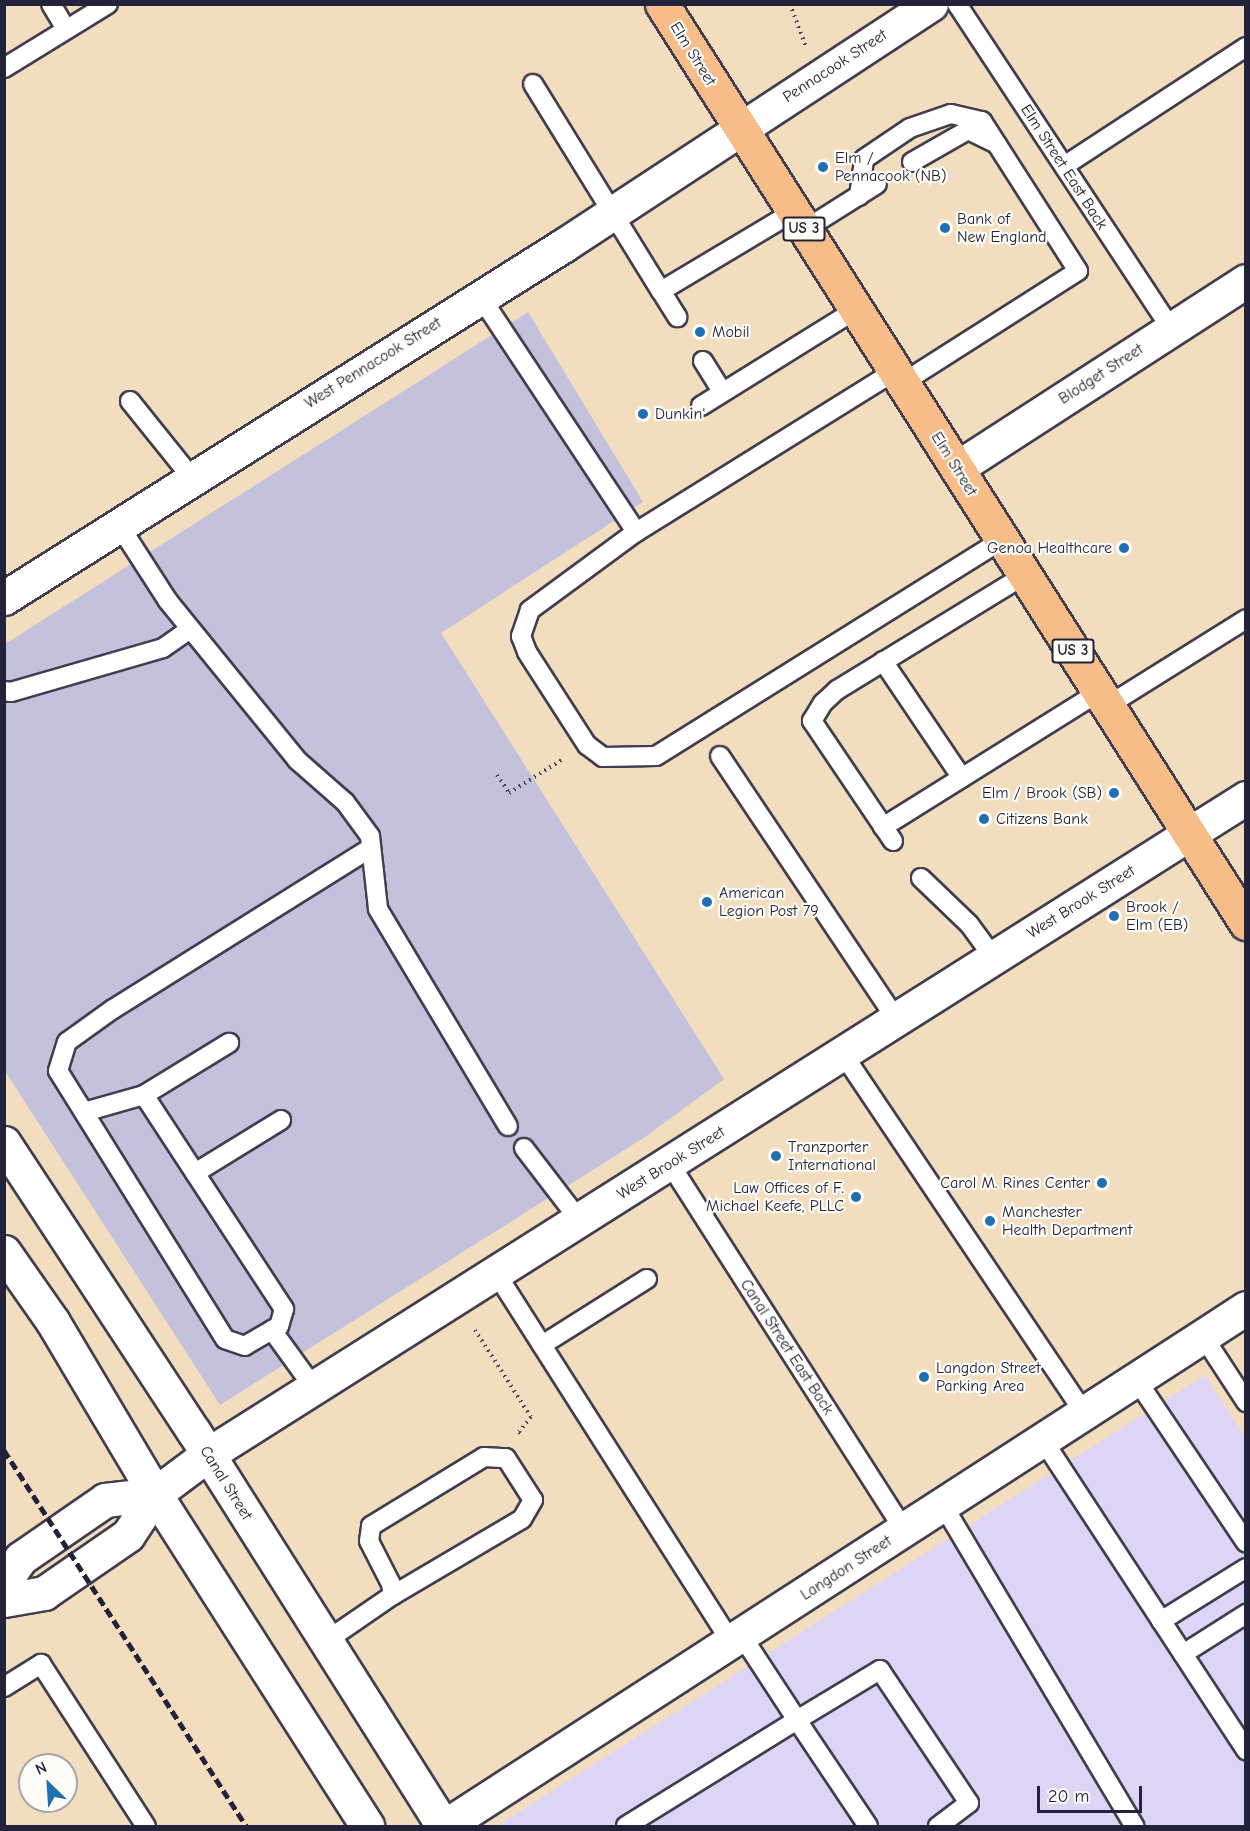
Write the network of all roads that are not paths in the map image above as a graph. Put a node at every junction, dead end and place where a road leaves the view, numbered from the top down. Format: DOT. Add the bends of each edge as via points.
graph roads {
  1 [pos="51,4"];
  2 [pos="108,4"];
  3 [pos="662,4"];
  4 [pos="931,4"];
  5 [pos="957,4"];
  6 [pos="66,29"];
  7 [pos="1245,47"];
  8 [pos="4,68"];
  9 [pos="532,84"];
  10 [pos="739,127"];
  11 [pos="999,144"];
  12 [pos="912,162"];
  13 [pos="1064,166"];
  14 [pos="877,184"];
  15 [pos="859,196"];
  16 [pos="612,213"];
  17 [pos="799,221"];
  18 [pos="1245,281"];
  19 [pos="660,291"];
  20 [pos="480,296"];
  21 [pos="855,310"];
  22 [pos="677,317"];
  23 [pos="1171,329"];
  24 [pos="703,361"];
  25 [pos="898,377"];
  26 [pos="722,392"];
  27 [pos="130,401"];
  28 [pos="701,406"];
  29 [pos="957,468"];
  30 [pos="192,478"];
  31 [pos="119,525"];
  32 [pos="636,532"];
  33 [pos="1002,540"];
  34 [pos="1025,575"];
  35 [pos="4,598"];
  36 [pos="1245,619"];
  37 [pos="190,629"];
  38 [pos="883,661"];
  39 [pos="4,691"];
  40 [pos="1103,699"];
  41 [pos="720,756"];
  42 [pos="962,778"];
  43 [pos="1245,798"];
  44 [pos="1189,835"];
  45 [pos="371,848"];
  46 [pos="921,878"];
  47 [pos="1245,923"];
  48 [pos="994,958"];
  49 [pos="897,1020"];
  50 [pos="229,1043"];
  51 [pos="843,1054"];
  52 [pos="144,1095"];
  53 [pos="84,1112"];
  54 [pos="281,1120"];
  55 [pos="508,1126"];
  56 [pos="4,1143"];
  57 [pos="524,1148"];
  58 [pos="670,1164"];
  59 [pos="195,1173"];
  60 [pos="580,1221"];
  61 [pos="4,1252"];
  62 [pos="496,1273"];
  63 [pos="647,1279"];
  64 [pos="1245,1308"];
  65 [pos="272,1330"];
  66 [pos="1203,1336"];
  67 [pos="542,1345"];
  68 [pos="1136,1380"];
  69 [pos="314,1388"];
  70 [pos="1245,1402"];
  71 [pos="1084,1413"];
  72 [pos="1043,1440"];
  73 [pos="207,1455"];
  74 [pos="155,1494"];
  75 [pos="943,1505"];
  76 [pos="904,1531"];
  77 [pos="1245,1543"];
  78 [pos="1245,1568"];
  79 [pos="4,1582"];
  80 [pos="393,1595"];
  81 [pos="4,1600"];
  82 [pos="1245,1614"];
  83 [pos="1161,1621"];
  84 [pos="736,1639"];
  85 [pos="326,1641"];
  86 [pos="1183,1654"];
  87 [pos="4,1687"];
  88 [pos="797,1720"];
  89 [pos="1245,1750"];
  90 [pos="146,1827"];
  91 [pos="367,1827"];
  92 [pos="444,1827"];
  93 [pos="626,1827"];
  94 [pos="868,1827"];
  95 [pos="939,1827"];
  96 [pos="1134,1827"];
  1 -- 6 [label="lane"];
  2 -- 6 [label="lane"];
  3 -- 10 [label="main road, Elm Street / US 3"];
  4 -- 10 [label="street, Pennacook Street"];
  5 -- 13 [label="lane, Elm Street East Back"];
  6 -- 8 [label="lane"];
  7 -- 13 [label="lane"];
  9 -- 16 [label="lane"];
  10 -- 16 [label="street, West Pennacook Street"];
  10 -- 17 [label="main road, Elm Street / US 3"];
  11 -- 12 [label="lane" via="968,130"];
  11 -- 15 [label="lane" via="981,121 951,114 910,128 864,159"];
  11 -- 25 [label="lane" via="1078,271"];
  13 -- 23 [label="lane, Elm Street East Back"];
  14 -- 15 [label="lane"];
  15 -- 17 [label="lane"];
  16 -- 19 [label="lane"];
  16 -- 20 [label="street, West Pennacook Street"];
  17 -- 19 [label="lane"];
  17 -- 21 [label="main road, Elm Street / US 3"];
  18 -- 23 [label="street, Blodget Street"];
  19 -- 22 [label="lane"];
  20 -- 30 [label="street, West Pennacook Street"];
  20 -- 32 [label="lane"];
  21 -- 25 [label="main road, Elm Street / US 3"];
  21 -- 26 [label="lane"];
  23 -- 29 [label="street, Blodget Street"];
  24 -- 26 [label="lane"];
  25 -- 29 [label="main road, Elm Street / US 3"];
  25 -- 32 [label="lane"];
  26 -- 28 [label="lane"];
  27 -- 30 [label="lane"];
  29 -- 33 [label="main road, Elm Street / US 3"];
  30 -- 31 [label="street, West Pennacook Street"];
  31 -- 35 [label="street, West Pennacook Street"];
  31 -- 37 [label="lane"];
  32 -- 33 [label="lane" via="530,610 521,636 527,652 587,745 603,757 656,756"];
  33 -- 34 [label="main road, Elm Street / US 3"];
  34 -- 38 [label="lane"];
  34 -- 40 [label="main road, Elm Street / US 3"];
  36 -- 40 [label="lane"];
  37 -- 39 [label="lane" via="163,648"];
  37 -- 45 [label="lane" via="297,760 345,802 370,836"];
  38 -- 42 [label="lane"];
  38 -- 42 [label="lane" via="837,690 823,702 812,721 888,834"];
  40 -- 42 [label="lane"];
  40 -- 44 [label="main road, Elm Street / US 3"];
  41 -- 49 [label="lane"];
  43 -- 44 [label="street, West Brook Street"];
  44 -- 47 [label="main road, Elm Street / US 3"];
  44 -- 48 [label="street, West Brook Street"];
  45 -- 53 [label="lane" via="113,1009 68,1042 58,1071"];
  45 -- 55 [label="lane" via="378,909"];
  46 -- 48 [label="lane" via="969,924"];
  48 -- 49 [label="street, West Brook Street"];
  49 -- 51 [label="street, West Brook Street"];
  50 -- 52 [label="lane"];
  51 -- 58 [label="street, West Brook Street"];
  51 -- 71 [label="lane"];
  52 -- 53 [label="lane"];
  52 -- 59 [label="lane"];
  53 -- 65 [label="lane" via="225,1339 245,1346"];
  54 -- 59 [label="lane"];
  56 -- 73 [label="street, Canal Street"];
  57 -- 60 [label="lane"];
  58 -- 60 [label="street, West Brook Street"];
  58 -- 76 [label="lane, Canal Street East Back"];
  59 -- 65 [label="lane" via="284,1309 279,1326"];
  60 -- 62 [label="street, West Brook Street"];
  61 -- 74 [label="street" via="82,1368"];
  62 -- 67 [label="lane"];
  62 -- 69 [label="street, West Brook Street"];
  63 -- 67 [label="lane"];
  64 -- 66 [label="street, Langdon Street"];
  65 -- 69 [label="lane"];
  66 -- 68 [label="street, Langdon Street"];
  66 -- 70 [label="lane"];
  67 -- 84 [label="lane"];
  68 -- 71 [label="street, Langdon Street"];
  68 -- 77 [label="lane"];
  69 -- 73 [label="street, West Brook Street"];
  71 -- 72 [label="street, Langdon Street"];
  72 -- 75 [label="street, Langdon Street"];
  72 -- 83 [label="lane"];
  73 -- 74 [label="street, West Brook Street"];
  73 -- 85 [label="street, Canal Street"];
  74 -- 79 [label="street" via="105,1500 21,1558"];
  74 -- 81 [label="street" via="128,1535 44,1593"];
  74 -- 91 [label="street"];
  75 -- 76 [label="street, Langdon Street"];
  75 -- 96 [label="lane"];
  76 -- 84 [label="street, Langdon Street"];
  78 -- 83 [label="lane"];
  80 -- 80 [label="lane" via="369,1541 371,1526 484,1457 506,1458 533,1500 522,1519"];
  80 -- 85 [label="lane"];
  82 -- 86 [label="lane"];
  83 -- 86 [label="lane"];
  84 -- 88 [label="lane"];
  84 -- 92 [label="street, Langdon Street"];
  85 -- 92 [label="street, Canal Street"];
  86 -- 89 [label="lane"];
  87 -- 90 [label="lane" via="41,1664"];
  88 -- 93 [label="lane"];
  88 -- 94 [label="lane"];
  88 -- 95 [label="lane" via="880,1670 969,1803"];
}
